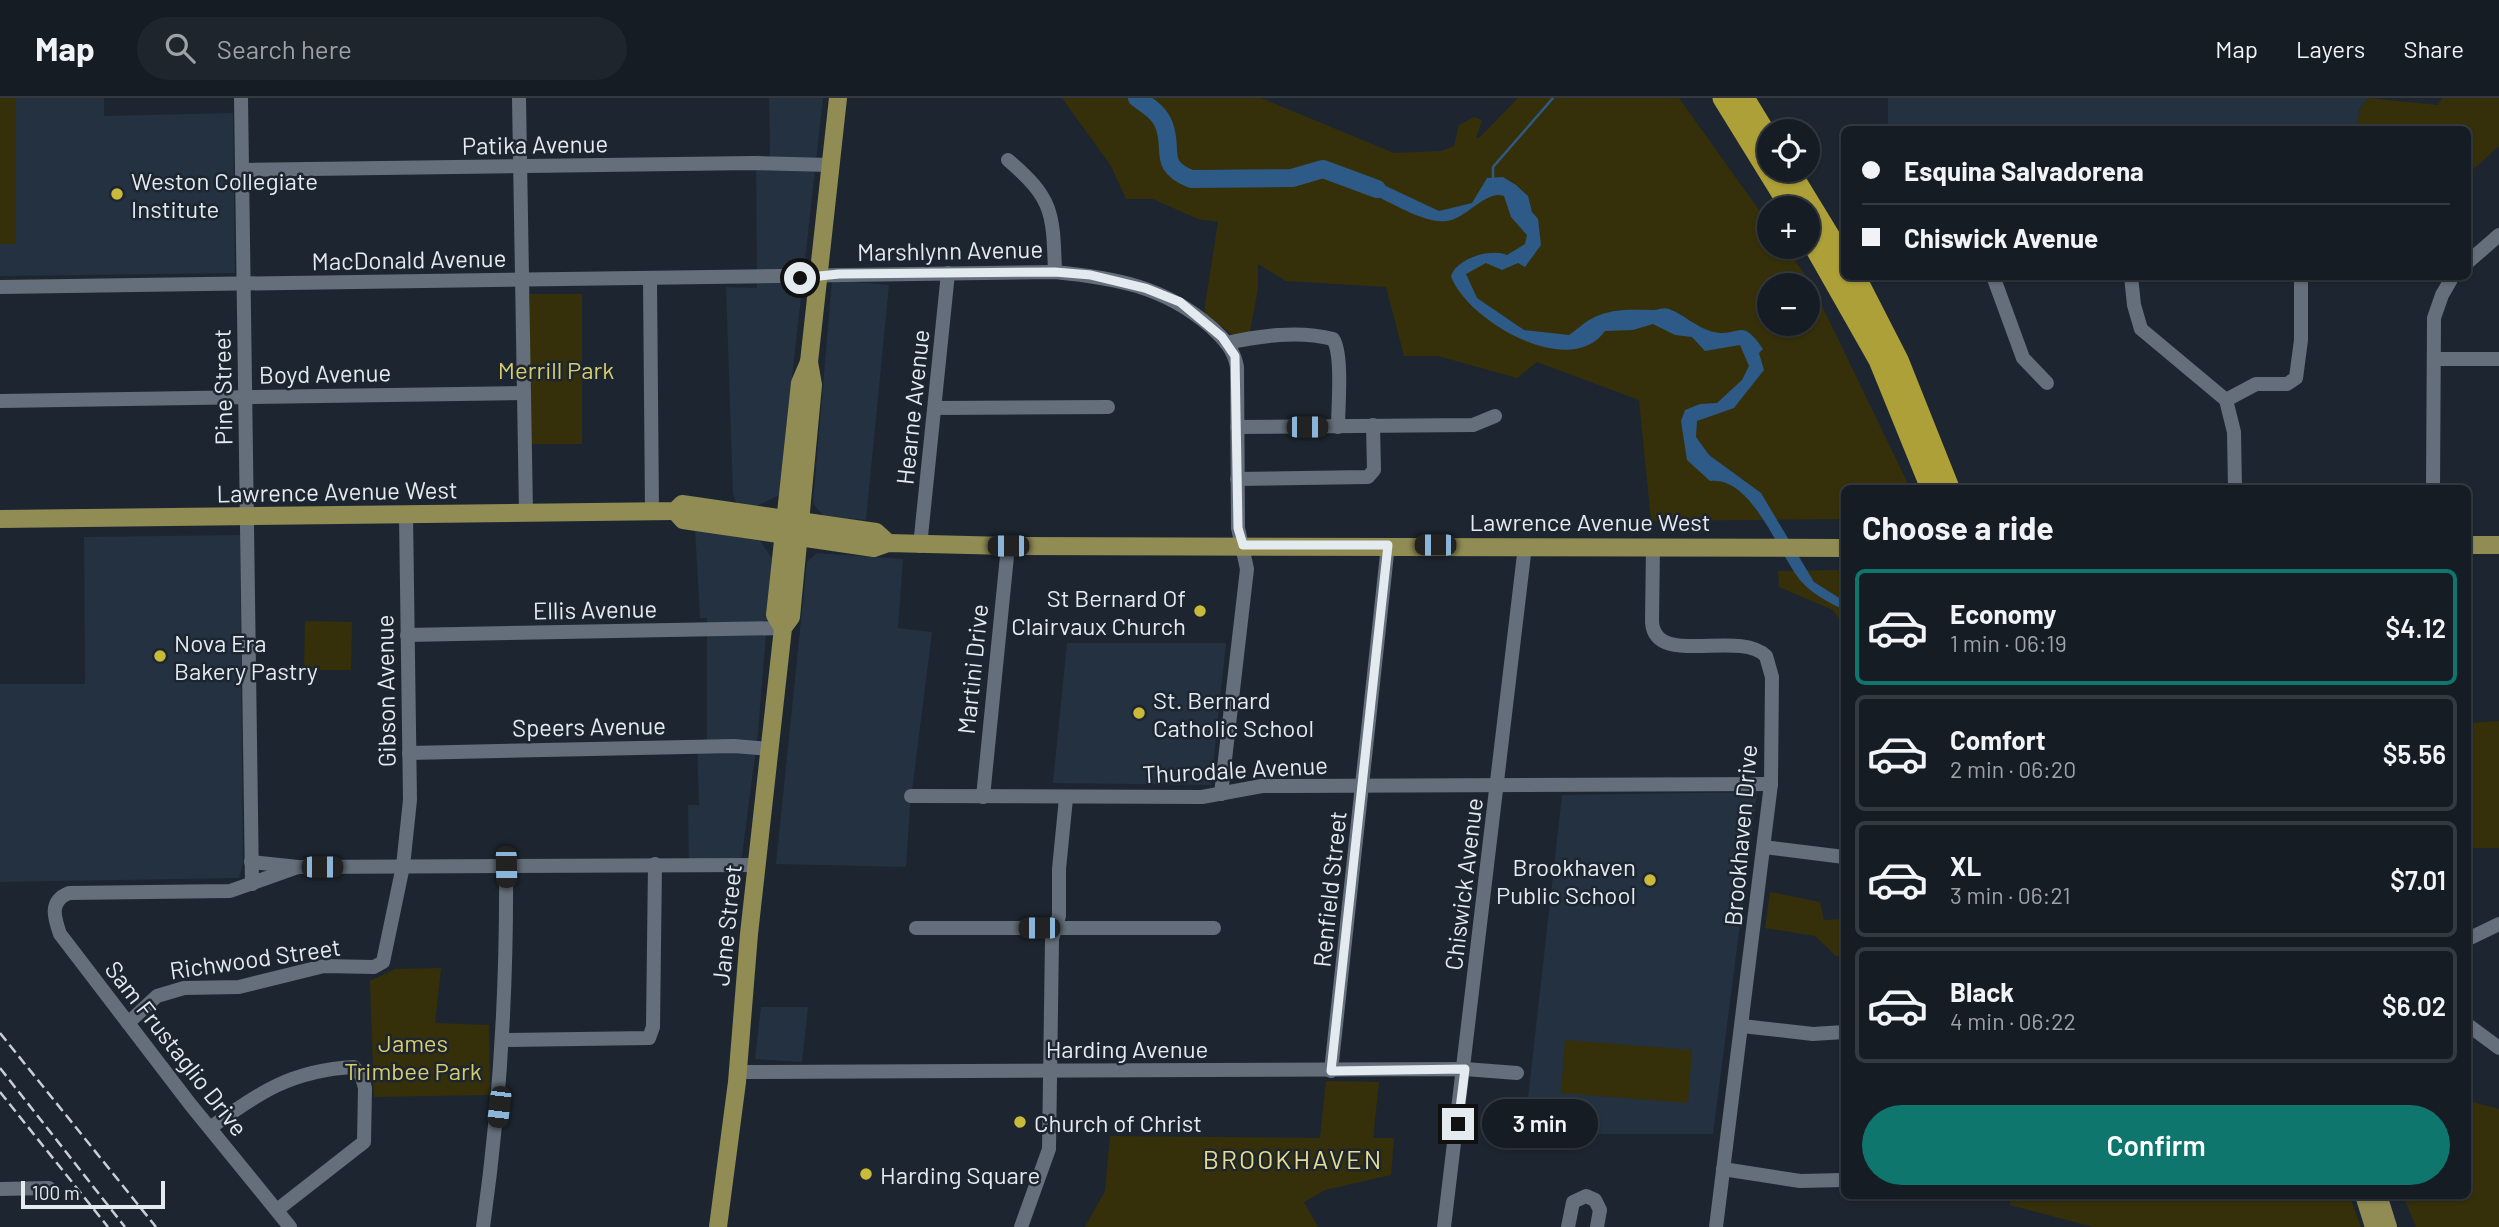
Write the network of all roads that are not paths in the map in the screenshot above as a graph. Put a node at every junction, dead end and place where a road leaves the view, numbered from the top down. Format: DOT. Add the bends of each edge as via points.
graph roads {
  1 [pos="241,98"];
  2 [pos="519,98"];
  3 [pos="838,98"];
  4 [pos="1723,98"];
  5 [pos="1744,98"];
  6 [pos="1757,119"];
  7 [pos="1008,160"];
  8 [pos="830,165"];
  9 [pos="520,167"];
  10 [pos="242,170"];
  11 [pos="1795,182"];
  12 [pos="1784,196"];
  13 [pos="2499,235"];
  14 [pos="1841,255"];
  15 [pos="1820,256"];
  16 [pos="2471,259"];
  17 [pos="1055,272"];
  18 [pos="947,273"];
  19 [pos="818,275"];
  20 [pos="650,279"];
  21 [pos="522,280"];
  22 [pos="1856,280"];
  23 [pos="1994,280"];
  24 [pos="2131,280"];
  25 [pos="2301,280"];
  26 [pos="2451,280"];
  27 [pos="243,285"];
  28 [pos="0,287"];
  29 [pos="1226,343"];
  30 [pos="2434,359"];
  31 [pos="2499,359"];
  32 [pos="2047,383"];
  33 [pos="524,393"];
  34 [pos="244,397"];
  35 [pos="2225,400"];
  36 [pos="0,401"];
  37 [pos="1108,407"];
  38 [pos="935,408"];
  39 [pos="1495,416"];
  40 [pos="1373,425"];
  41 [pos="1237,427"];
  42 [pos="1338,427"];
  43 [pos="1237,479"];
  44 [pos="1930,485"];
  45 [pos="1948,485"];
  46 [pos="2235,485"];
  47 [pos="2433,485"];
  48 [pos="652,511"];
  49 [pos="526,513"];
  50 [pos="406,514"];
  51 [pos="246,517"];
  52 [pos="0,519"];
  53 [pos="792,528"];
  54 [pos="1243,545"];
  55 [pos="1388,545"];
  56 [pos="2471,545"];
  57 [pos="2499,545"];
  58 [pos="919,546"];
  59 [pos="1008,546"];
  60 [pos="1525,546"];
  61 [pos="1653,546"];
  62 [pos="1840,546"];
  63 [pos="783,628"];
  64 [pos="407,635"];
  65 [pos="770,749"];
  66 [pos="409,752"];
  67 [pos="1771,784"];
  68 [pos="1498,785"];
  69 [pos="1363,786"];
  70 [pos="1221,794"];
  71 [pos="911,796"];
  72 [pos="983,797"];
  73 [pos="1066,798"];
  74 [pos="1764,847"];
  75 [pos="1841,857"];
  76 [pos="251,863"];
  77 [pos="655,864"];
  78 [pos="757,865"];
  79 [pos="403,866"];
  80 [pos="298,867"];
  81 [pos="506,867"];
  82 [pos="252,884"];
  83 [pos="2499,924"];
  84 [pos="916,928"];
  85 [pos="1056,928"];
  86 [pos="1214,928"];
  87 [pos="2471,938"];
  88 [pos="128,1023"];
  89 [pos="1742,1026"];
  90 [pos="2471,1028"];
  91 [pos="1841,1032"];
  92 [pos="504,1040"];
  93 [pos="2499,1048"];
  94 [pos="1465,1069"];
  95 [pos="1048,1071"];
  96 [pos="1331,1071"];
  97 [pos="737,1072"];
  98 [pos="1517,1073"];
  99 [pos="210,1128"];
  100 [pos="1723,1169"];
  101 [pos="1841,1180"];
  102 [pos="49,1188"];
  103 [pos="0,1189"];
  104 [pos="2365,1199"];
  105 [pos="2379,1199"];
  106 [pos="277,1210"];
  107 [pos="290,1227"];
  108 [pos="483,1227"];
  109 [pos="718,1227"];
  110 [pos="1021,1227"];
  111 [pos="1444,1227"];
  112 [pos="1568,1227"];
  113 [pos="1597,1227"];
  114 [pos="1716,1227"];
  115 [pos="2374,1227"];
  116 [pos="2388,1227"];
  1 -- 10 [label="street, Pine Street"];
  2 -- 9 [label="street"];
  3 -- 8 [label="main road, Jane Street"];
  4 -- 12 [label="highway"];
  5 -- 6 [label="highway"];
  7 -- 17 [label="street" via="1042,192 1053,217"];
  8 -- 9 [label="street, Patika Avenue"];
  8 -- 19 [label="main road, Jane Street"];
  9 -- 10 [label="street, Patika Avenue"];
  9 -- 21 [label="street"];
  10 -- 27 [label="street, Pine Street"];
  11 -- 14 [label="highway"];
  13 -- 16 [label="street"];
  15 -- 44 [label="highway" via="1879,360"];
  17 -- 18 [label="street, Marshlynn Avenue"];
  17 -- 29 [label="street, Marshlynn Avenue" via="1091,275 1164,294 1197,315"];
  18 -- 19 [label="street, Marshlynn Avenue"];
  18 -- 38 [label="street, Hearne Avenue"];
  19 -- 20 [label="street, MacDonald Avenue"];
  19 -- 53 [label="main road, Jane Street" via="808,362 813,385"];
  20 -- 21 [label="street, MacDonald Avenue"];
  20 -- 48 [label="street"];
  21 -- 27 [label="street, MacDonald Avenue"];
  21 -- 33 [label="street"];
  22 -- 45 [label="highway" via="1898,360"];
  23 -- 32 [label="street" via="2023,358"];
  24 -- 35 [label="street" via="2141,328"];
  25 -- 35 [label="street" via="2297,378 2287,384 2256,384"];
  26 -- 30 [label="street" via="2434,318"];
  27 -- 28 [label="street, MacDonald Avenue"];
  27 -- 34 [label="street, Pine Street"];
  29 -- 41 [label="street" via="1237,366"];
  29 -- 42 [label="street" via="1257,336 1333,339"];
  30 -- 31 [label="street"];
  30 -- 47 [label="street"];
  33 -- 34 [label="street, Boyd Avenue"];
  33 -- 49 [label="street"];
  34 -- 36 [label="street, Boyd Avenue"];
  34 -- 51 [label="street, Pine Street"];
  35 -- 46 [label="street" via="2234,432"];
  37 -- 38 [label="street"];
  38 -- 58 [label="street, Hearne Avenue"];
  39 -- 40 [label="street" via="1474,425"];
  40 -- 42 [label="street"];
  40 -- 43 [label="street" via="1374,470 1368,477"];
  41 -- 42 [label="street"];
  41 -- 43 [label="street"];
  43 -- 54 [label="street"];
  48 -- 49 [label="main road, Lawrence Avenue West"];
  48 -- 53 [label="main road, Lawrence Avenue West" via="675,511 683,520"];
  49 -- 50 [label="main road, Lawrence Avenue West"];
  50 -- 51 [label="main road, Lawrence Avenue West"];
  50 -- 64 [label="street, Gibson Avenue"];
  51 -- 52 [label="main road, Lawrence Avenue West"];
  51 -- 76 [label="street, Pine Street"];
  53 -- 58 [label="main road, Lawrence Avenue West" via="876,532 888,543"];
  53 -- 63 [label="main road, Jane Street" via="775,615"];
  54 -- 55 [label="main road, Lawrence Avenue West"];
  54 -- 59 [label="main road, Lawrence Avenue West"];
  54 -- 70 [label="street" via="1247,569"];
  55 -- 60 [label="main road, Lawrence Avenue West"];
  55 -- 69 [label="street, Renfield Street"];
  56 -- 57 [label="main road"];
  58 -- 59 [label="main road, Lawrence Avenue West"];
  59 -- 72 [label="street, Martini Drive"];
  60 -- 61 [label="main road, Lawrence Avenue West"];
  60 -- 68 [label="street, Chiswick Avenue"];
  61 -- 62 [label="main road, Lawrence Avenue West"];
  61 -- 67 [label="street, Brookhaven Drive" via="1651,622 1658,641 1677,646 1747,646 1759,650 1769,662"];
  63 -- 64 [label="street, Ellis Avenue"];
  63 -- 65 [label="main road, Jane Street"];
  64 -- 66 [label="street, Gibson Avenue"];
  65 -- 66 [label="street, Speers Avenue"];
  65 -- 78 [label="main road, Jane Street"];
  66 -- 79 [label="street, Gibson Avenue" via="410,800"];
  67 -- 68 [label="street, Thurodale Avenue"];
  67 -- 74 [label="street, Brookhaven Drive"];
  68 -- 69 [label="street, Thurodale Avenue"];
  68 -- 94 [label="street, Chiswick Avenue"];
  69 -- 70 [label="street, Thurodale Avenue" via="1262,786"];
  69 -- 96 [label="street, Renfield Street"];
  70 -- 73 [label="street, Thurodale Avenue"];
  71 -- 72 [label="street, Thurodale Avenue"];
  72 -- 73 [label="street, Thurodale Avenue"];
  73 -- 85 [label="street"];
  74 -- 75 [label="street"];
  74 -- 89 [label="street, Brookhaven Drive"];
  76 -- 80 [label="street"];
  76 -- 82 [label="street, Pine Street"];
  77 -- 78 [label="street"];
  77 -- 81 [label="street"];
  77 -- 92 [label="street" via="653,1027 649,1038"];
  78 -- 97 [label="main road, Jane Street"];
  79 -- 80 [label="street"];
  79 -- 81 [label="street"];
  79 -- 88 [label="street, Richwood Street" via="383,962 374,967 324,966 239,987 184,988 157,996"];
  80 -- 82 [label="street"];
  81 -- 92 [label="street"];
  82 -- 88 [label="street, Sam Frustaglio Drive" via="230,891 69,893 60,897 54,917 60,934"];
  83 -- 87 [label="street"];
  84 -- 85 [label="street"];
  85 -- 86 [label="street"];
  85 -- 95 [label="street"];
  88 -- 99 [label="street, Sam Frustaglio Drive"];
  89 -- 91 [label="street" via="1813,1034"];
  89 -- 100 [label="street, Brookhaven Drive"];
  90 -- 93 [label="street"];
  92 -- 108 [label="street"];
  94 -- 96 [label="street, Harding Avenue"];
  94 -- 98 [label="street, Harding Avenue"];
  94 -- 111 [label="street, Chiswick Avenue"];
  95 -- 96 [label="street, Harding Avenue"];
  95 -- 97 [label="street, Harding Avenue"];
  95 -- 110 [label="street" via="1049,1149"];
  97 -- 109 [label="main road, Jane Street"];
  99 -- 106 [label="street, Sam Frustaglio Drive"];
  99 -- 106 [label="street" via="261,1091 326,1068 354,1067 362,1077 364,1142"];
  100 -- 101 [label="street" via="1800,1181"];
  100 -- 114 [label="street, Brookhaven Drive"];
  102 -- 103 [label="street"];
  104 -- 115 [label="main road"];
  105 -- 116 [label="main road"];
  106 -- 107 [label="street, Sam Frustaglio Drive"];
  112 -- 113 [label="street" via="1573,1202 1586,1196 1595,1200 1600,1210"];
}
